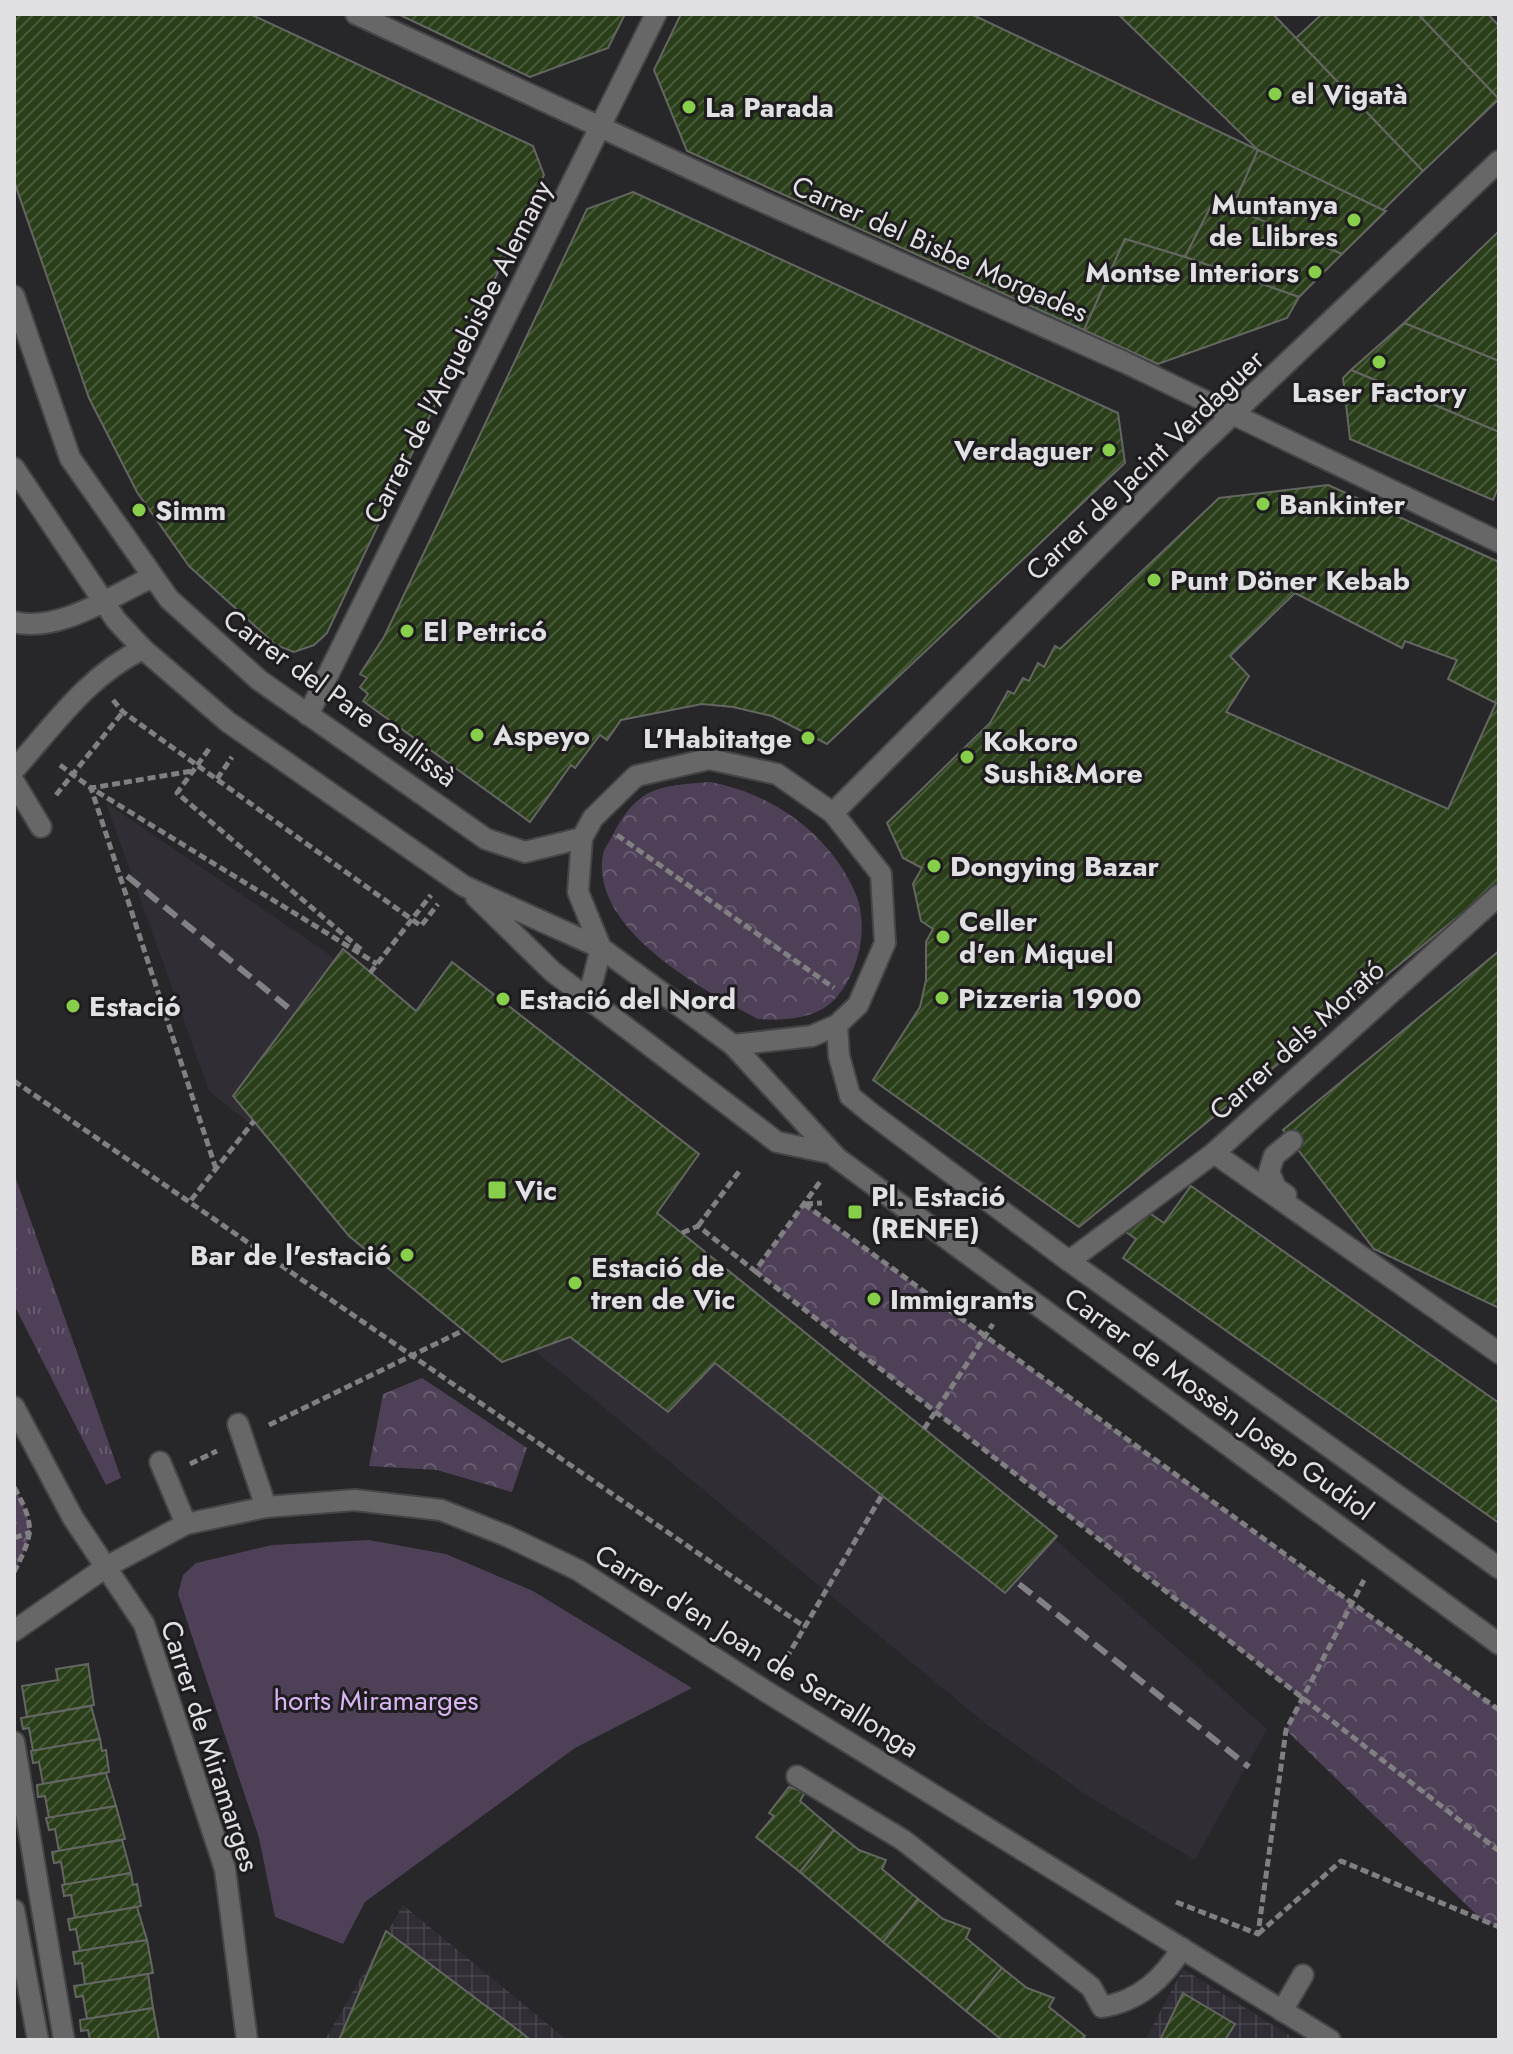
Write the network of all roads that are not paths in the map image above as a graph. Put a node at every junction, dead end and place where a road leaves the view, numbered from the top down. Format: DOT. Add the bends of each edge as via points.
graph roads {
  1 [pos="356,14"];
  2 [pos="656,14"];
  3 [pos="602,126"];
  4 [pos="1499,161"];
  5 [pos="14,296"];
  6 [pos="1235,416"];
  7 [pos="16,474"];
  8 [pos="1499,542"];
  9 [pos="153,577"];
  10 [pos="101,601"];
  11 [pos="14,622"];
  12 [pos="143,649"];
  13 [pos="308,715"];
  14 [pos="14,770"];
  15 [pos="14,782"];
  16 [pos="833,813"];
  17 [pos="38,823"];
  18 [pos="582,838"];
  19 [pos="464,886"];
  20 [pos="1499,895"];
  21 [pos="601,948"];
  22 [pos="588,999"];
  23 [pos="837,1025"];
  24 [pos="733,1045"];
  25 [pos="1292,1141"];
  26 [pos="830,1153"];
  27 [pos="1214,1153"];
  28 [pos="1069,1261"];
  29 [pos="1499,1353"];
  30 [pos="14,1407"];
  31 [pos="240,1430"];
  32 [pos="163,1469"];
  33 [pos="266,1507"];
  34 [pos="186,1524"];
  35 [pos="106,1567"];
  36 [pos="1499,1568"];
  37 [pos="14,1631"];
  38 [pos="1499,1644"];
  39 [pos="14,1742"];
  40 [pos="797,1776"];
  41 [pos="14,1910"];
  42 [pos="1182,1948"];
  43 [pos="1303,1975"];
  44 [pos="1282,2011"];
  45 [pos="38,2040"];
  46 [pos="64,2040"];
  47 [pos="247,2040"];
  48 [pos="1330,2040"];
  1 -- 3 [label="street, Carrer del Bisbe Morgades"];
  2 -- 3 [label="street, Carrer de l'Arquebisbe Alemany"];
  3 -- 6 [label="street, Carrer del Bisbe Morgades"];
  3 -- 13 [label="street, Carrer de l'Arquebisbe Alemany"];
  4 -- 6 [label="street, Carrer de Jacint Verdaguer"];
  5 -- 9 [label="street, Carrer del Pare Gallissà" via="70,458"];
  6 -- 8 [label="street, Carrer del Bisbe Morgades"];
  6 -- 16 [label="street, Carrer de Jacint Verdaguer"];
  7 -- 10 [label="street"];
  9 -- 10 [label="street"];
  9 -- 13 [label="street, Carrer del Pare Gallissà" via="184,615"];
  10 -- 11 [label="street" via="58,621 32,627"];
  10 -- 12 [label="street"];
  12 -- 14 [label="street" via="118,660 95,680"];
  12 -- 19 [label="street" via="228,722"];
  13 -- 18 [label="street, Carrer del Pare Gallissà" via="503,847 534,851"];
  15 -- 17 [label="street"];
  16 -- 18 [label="street" via="777,774 709,759 636,776 593,818"];
  16 -- 23 [label="street" via="881,874 885,943 858,1005"];
  18 -- 21 [label="street" via="578,892"];
  19 -- 21 [label="street"];
  19 -- 22 [label="street"];
  20 -- 27 [label="street, Carrer dels Morató"];
  21 -- 22 [label="street"];
  21 -- 24 [label="street, Carrer de Mossèn Josep Gudiol"];
  22 -- 26 [label="street" via="777,1142"];
  23 -- 24 [label="street" via="787,1041"];
  23 -- 28 [label="street, Carrer de Mossèn Josep Gudiol" via="850,1096"];
  24 -- 26 [label="street, Carrer de Mossèn Josep Gudiol"];
  25 -- 29 [label="street" via="1274,1156 1269,1172 1276,1188 1488,1329"];
  26 -- 38 [label="street, Carrer de Mossèn Josep Gudiol"];
  27 -- 28 [label="street"];
  27 -- 29 [label="street, Carrer dels Morató"];
  28 -- 36 [label="street, Carrer de Mossèn Josep Gudiol"];
  30 -- 35 [label="street, Carrer de Miramarges" via="73,1518"];
  31 -- 33 [label="street"];
  32 -- 34 [label="street"];
  33 -- 34 [label="street, Carrer d'en Joan de Serrallonga"];
  33 -- 42 [label="street, Carrer d'en Joan de Serrallonga" via="355,1500 441,1510 578,1570"];
  34 -- 35 [label="street, Carrer d'en Joan de Serrallonga"];
  35 -- 37 [label="street, Carrer d'en Joan de Serrallonga"];
  35 -- 47 [label="street, Carrer de Miramarges" via="144,1624 225,1869"];
  39 -- 46 [label="street"];
  40 -- 42 [label="street" via="903,1840 1091,1987 1102,2007 1126,2003 1167,1974"];
  41 -- 45 [label="street"];
  42 -- 44 [label="street, Carrer d'en Joan de Serrallonga"];
  43 -- 44 [label="street"];
  44 -- 48 [label="street, Carrer d'en Joan de Serrallonga"];
}
